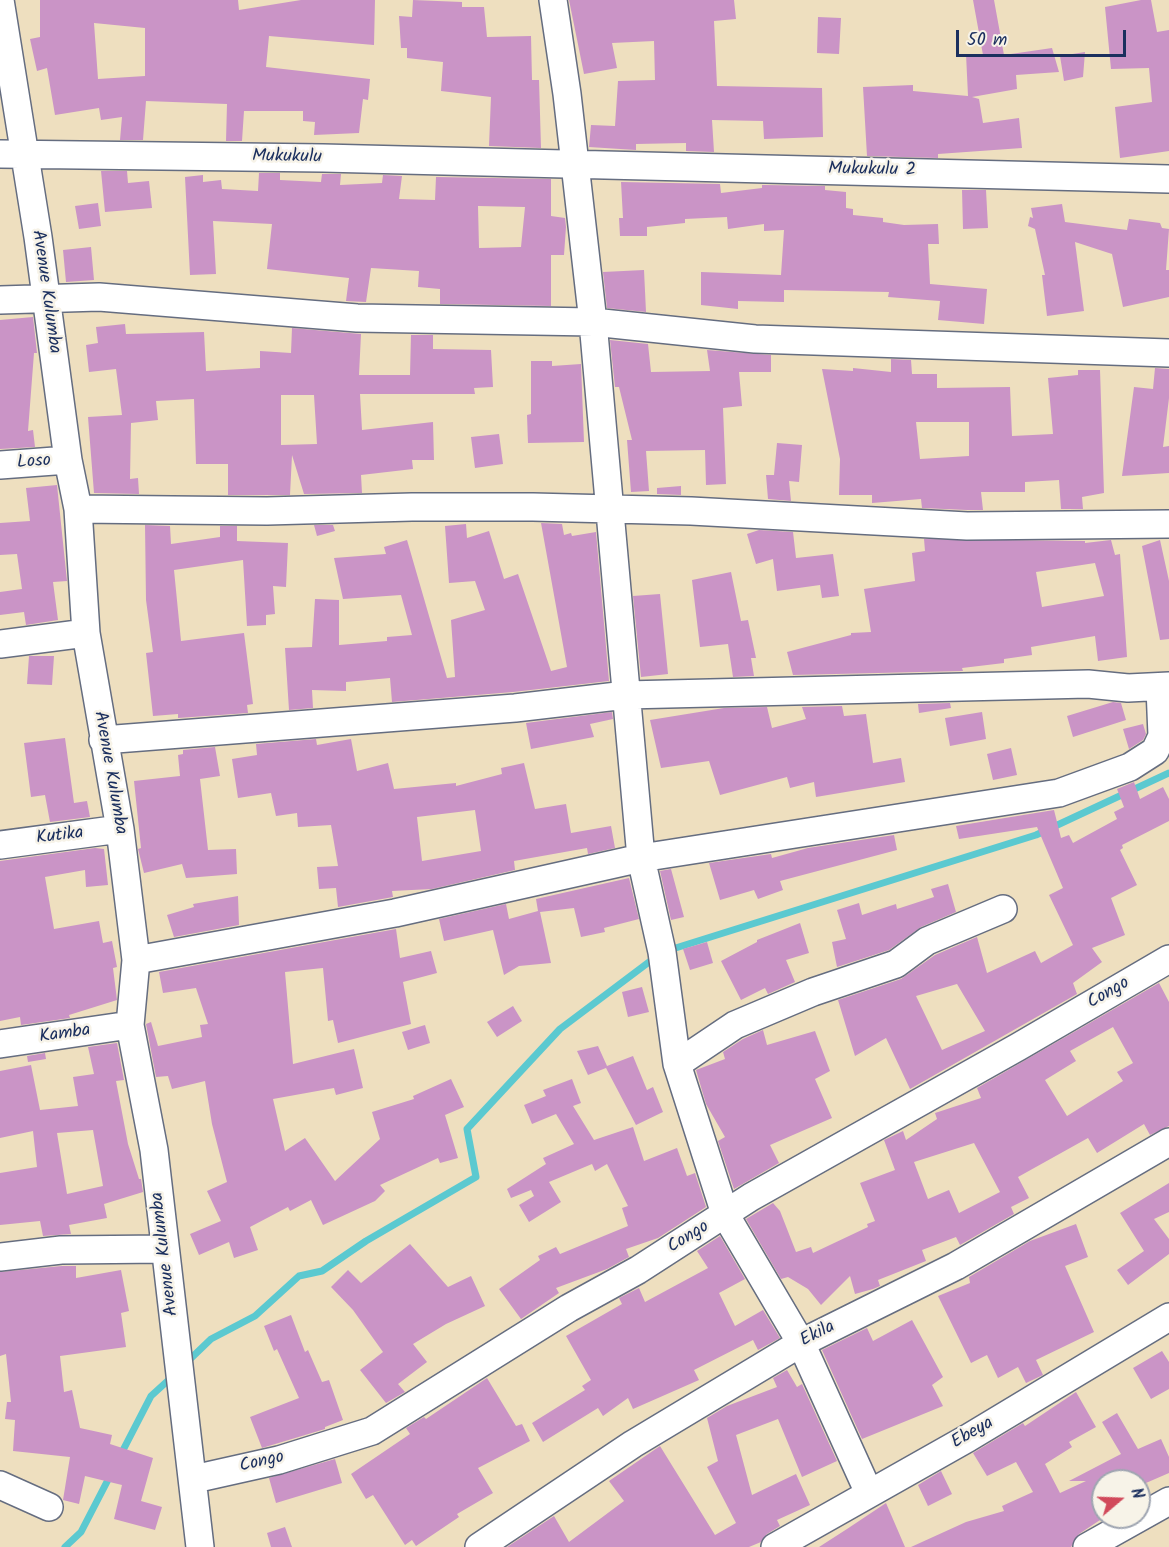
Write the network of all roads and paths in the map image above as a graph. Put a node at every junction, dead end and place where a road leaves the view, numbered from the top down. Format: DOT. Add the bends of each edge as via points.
graph roads {
  1 [pos="0,0"];
  2 [pos="553,0"];
  3 [pos="12,155"];
  4 [pos="574,165"];
  5 [pos="1169,179"];
  6 [pos="47,298"];
  7 [pos="0,300"];
  8 [pos="593,322"];
  9 [pos="1169,353"];
  10 [pos="68,460"];
  11 [pos="0,465"];
  12 [pos="610,508"];
  13 [pos="78,509"];
  14 [pos="1169,524"];
  15 [pos="86,633"];
  16 [pos="0,644"];
  17 [pos="1165,687"];
  18 [pos="626,695"];
  19 [pos="103,740"];
  20 [pos="120,829"];
  21 [pos="0,845"];
  22 [pos="641,858"];
  23 [pos="1003,909"];
  24 [pos="1169,959"];
  25 [pos="136,960"];
  26 [pos="130,1025"];
  27 [pos="0,1044"];
  28 [pos="677,1064"];
  29 [pos="1169,1143"];
  30 [pos="725,1214"];
  31 [pos="165,1249"];
  32 [pos="0,1257"];
  33 [pos="1169,1317"];
  34 [pos="801,1342"];
  35 [pos="194,1479"];
  36 [pos="0,1485"];
  37 [pos="869,1493"];
  38 [pos="1169,1501"];
  39 [pos="50,1507"];
  40 [pos="200,1547"];
  41 [pos="479,1547"];
  42 [pos="775,1547"];
  43 [pos="1087,1547"];
  1 -- 3 [label="street, Avenue Kulumba"];
  2 -- 4 [label="street"];
  3 -- 4 [label="street, Mukukulu"];
  3 -- 6 [label="street, Avenue Kulumba"];
  4 -- 5 [label="street, Mukukulu 2"];
  4 -- 8 [label="street"];
  6 -- 7 [label="street"];
  6 -- 8 [label="street" via="99,297 357,318"];
  6 -- 10 [label="street, Avenue Kulumba"];
  8 -- 9 [label="street" via="754,339"];
  8 -- 12 [label="street"];
  10 -- 11 [label="street, Loso"];
  10 -- 13 [label="street, Avenue Kulumba"];
  12 -- 13 [label="street"];
  12 -- 14 [label="street" via="967,526"];
  12 -- 18 [label="street"];
  13 -- 15 [label="street, Avenue Kulumba"];
  15 -- 16 [label="street"];
  15 -- 19 [label="street, Avenue Kulumba"];
  17 -- 18 [label="street" via="1088,684"];
  17 -- 22 [label="street" via="1162,736 1155,751 1130,767 1059,793"];
  18 -- 19 [label="street" via="515,708"];
  18 -- 22 [label="street"];
  19 -- 20 [label="street, Avenue Kulumba"];
  20 -- 21 [label="street, Kutika"];
  20 -- 25 [label="street, Avenue Kulumba"];
  22 -- 25 [label="street" via="395,913"];
  22 -- 28 [label="street" via="662,952"];
  23 -- 28 [label="street" via="927,941 896,964 813,992 735,1025"];
  24 -- 30 [label="street, Congo"];
  25 -- 26 [label="street, Avenue Kulumba"];
  26 -- 27 [label="street, Kamba"];
  26 -- 31 [label="street, Avenue Kulumba" via="154,1150"];
  28 -- 30 [label="street"];
  29 -- 34 [label="street, Ekila" via="956,1266"];
  30 -- 34 [label="street"];
  30 -- 35 [label="street, Congo" via="372,1431 279,1460"];
  31 -- 32 [label="street" via="61,1250"];
  31 -- 35 [label="street, Avenue Kulumba"];
  33 -- 37 [label="street, Ebeya"];
  34 -- 37 [label="street"];
  34 -- 41 [label="street, Ekila" via="633,1444"];
  35 -- 40 [label="street, Avenue Kulumba"];
  36 -- 39 [label="street"];
  37 -- 42 [label="street, Ebeya"];
  38 -- 43 [label="street"];
}
